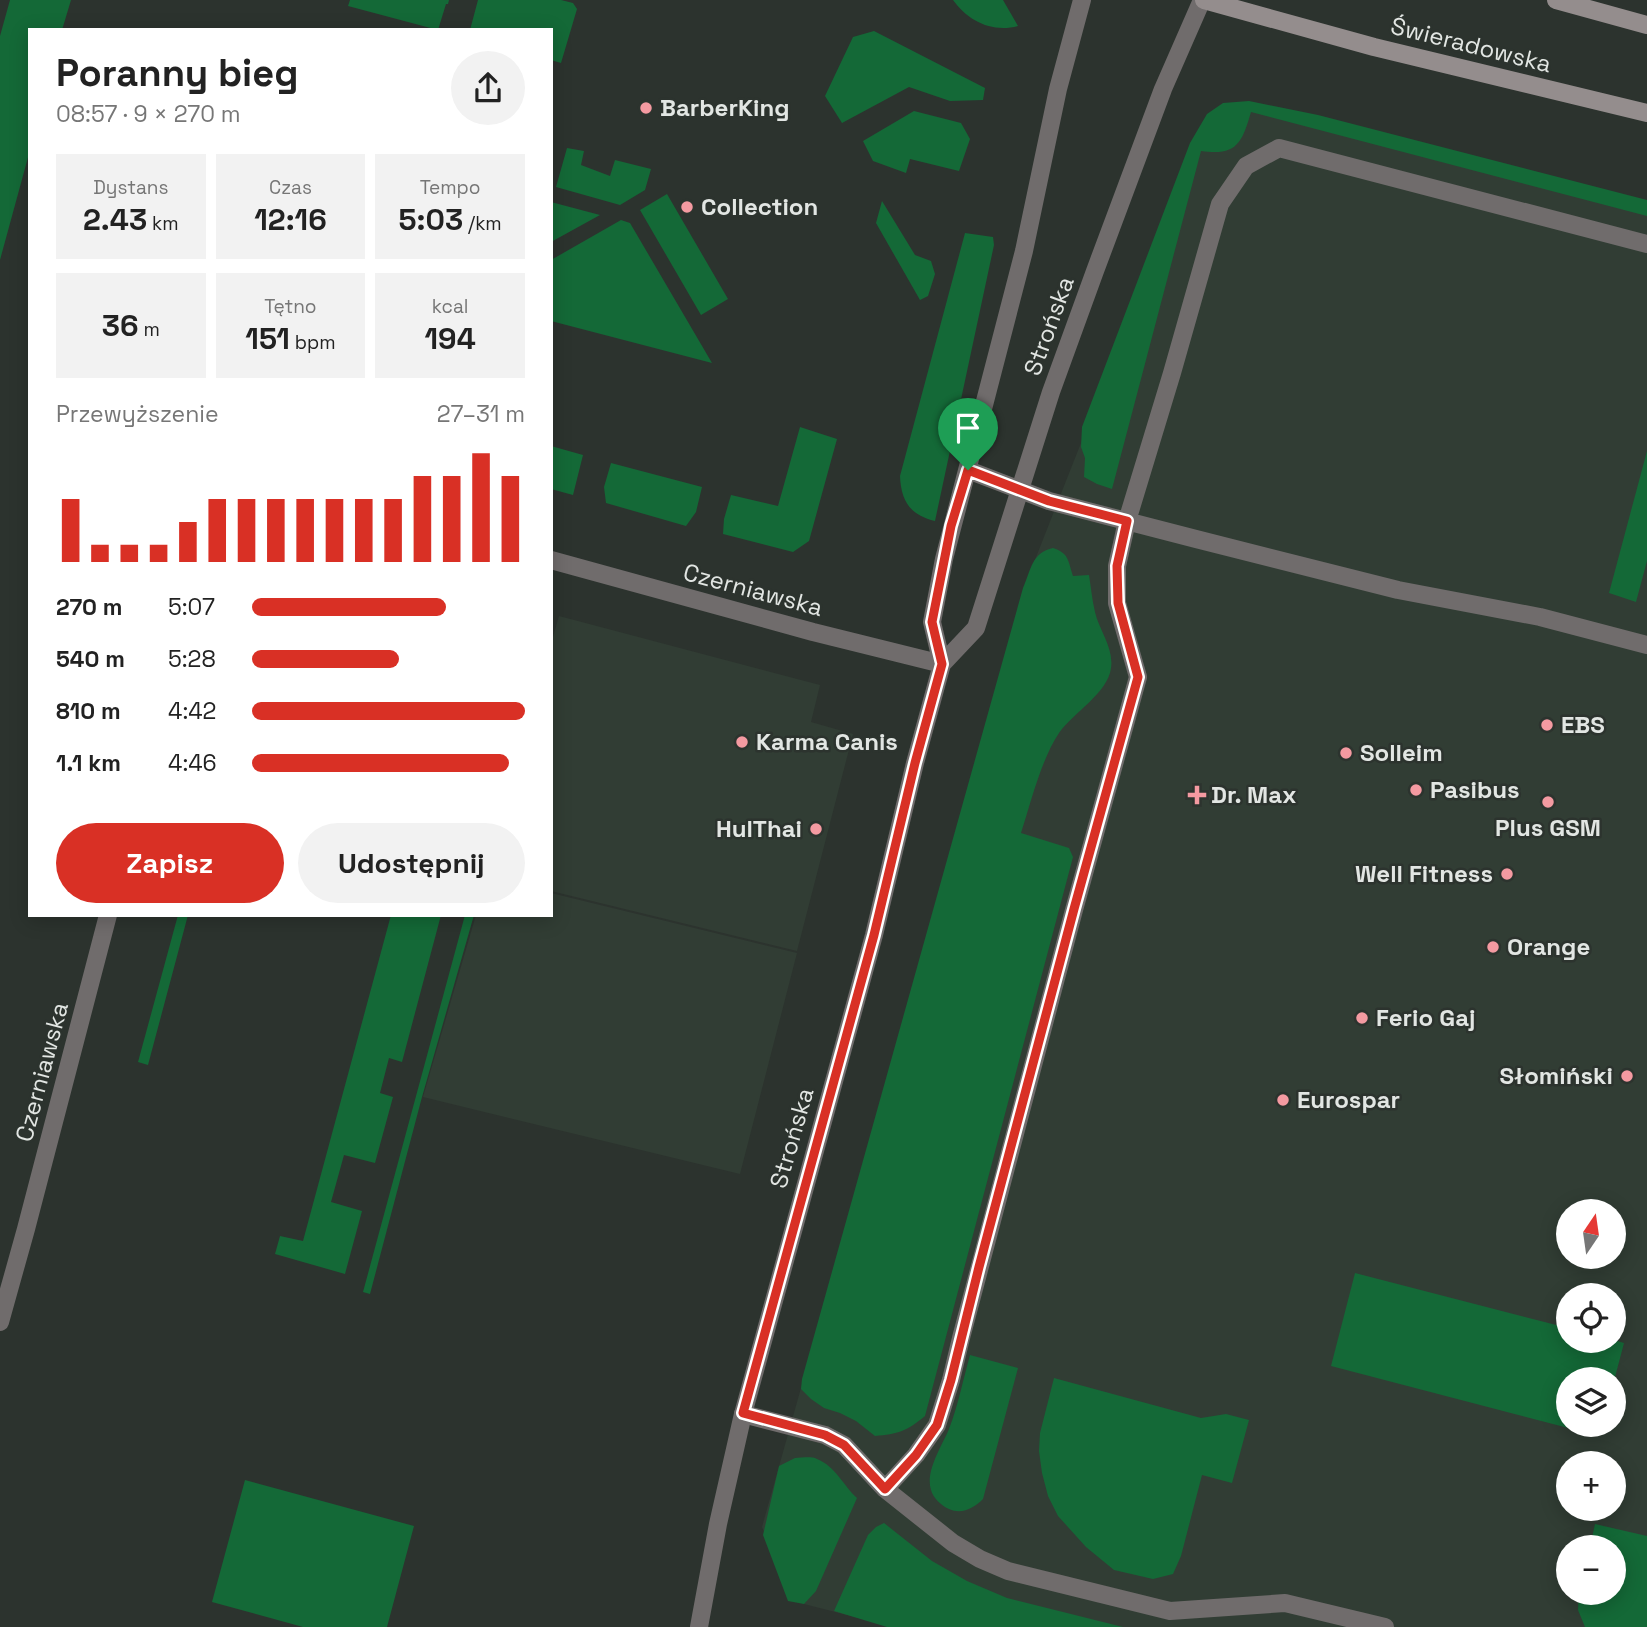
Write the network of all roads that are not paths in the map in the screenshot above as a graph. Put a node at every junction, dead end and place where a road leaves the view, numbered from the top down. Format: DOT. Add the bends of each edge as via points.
graph roads {
  1 [pos="1082,0"];
  2 [pos="1203,0"];
  3 [pos="1556,0"];
  4 [pos="1647,25"];
  5 [pos="1647,113"];
  6 [pos="1647,244"];
  7 [pos="968,470"];
  8 [pos="1020,490"];
  9 [pos="1127,521"];
  10 [pos="553,561"];
  11 [pos="1647,645"];
  12 [pos="942,664"];
  13 [pos="107,917"];
  14 [pos="0,1322"];
  15 [pos="743,1413"];
  16 [pos="885,1489"];
  17 [pos="699,1627"];
  18 [pos="1385,1627"];
  1 -- 7 [label="street, Strońska"];
  2 -- 5 [label="street, Świeradowska"];
  2 -- 8 [label="street, Strońska" via="1163,89 1095,271"];
  3 -- 4 [label="street"];
  6 -- 9 [label="street" via="1279,148 1246,166 1220,204"];
  7 -- 8 [label="street"];
  7 -- 12 [label="street, Strońska" via="951,526 932,622"];
  8 -- 9 [label="street"];
  8 -- 12 [label="street, Strońska" via="976,628"];
  9 -- 11 [label="street" via="1398,590 1540,617"];
  9 -- 16 [label="street" via="1117,566 1118,603 1138,677 937,1425"];
  10 -- 12 [label="street, Czerniawska"];
  12 -- 15 [label="street, Strońska" via="874,935"];
  13 -- 14 [label="street, Czerniawska"];
  15 -- 16 [label="street" via="825,1435 844,1445"];
  15 -- 17 [label="street, Strońska"];
  16 -- 18 [label="street" via="953,1543 1008,1571 1170,1611 1285,1603"];
}
